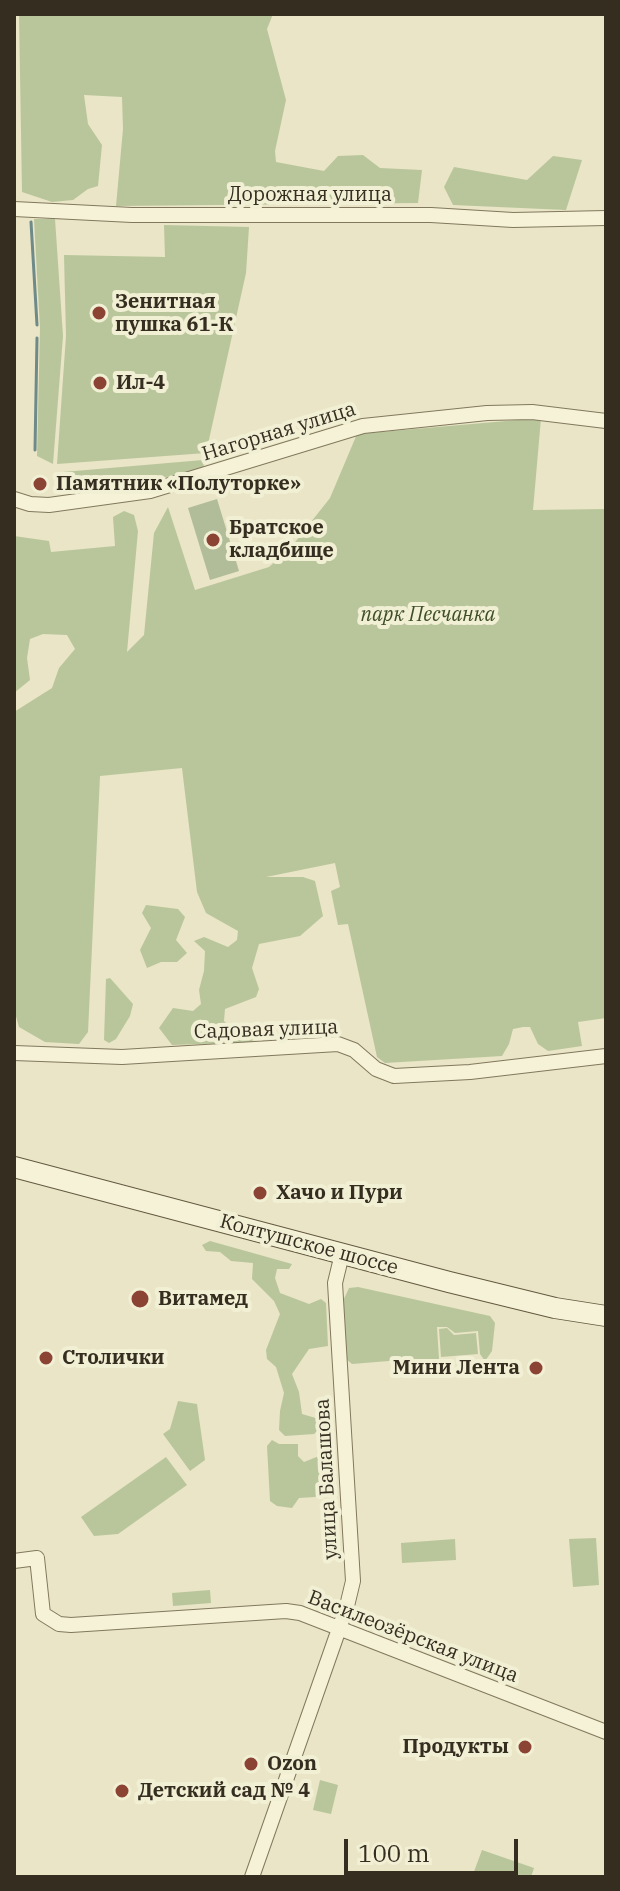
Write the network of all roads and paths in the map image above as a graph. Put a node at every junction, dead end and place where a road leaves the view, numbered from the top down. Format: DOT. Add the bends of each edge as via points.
graph roads {
  1 [pos="14,209"];
  2 [pos="606,218"];
  3 [pos="606,421"];
  4 [pos="14,499"];
  5 [pos="14,1053"];
  6 [pos="606,1056"];
  7 [pos="14,1167"];
  8 [pos="342,1254"];
  9 [pos="606,1316"];
  10 [pos="14,1561"];
  11 [pos="339,1627"];
  12 [pos="606,1732"];
  13 [pos="252,1877"];
  1 -- 2 [label="street, Дорожная улица" via="132,215"];
  3 -- 4 [label="street, Нагорная улица" via="532,412 363,426 150,491 49,505"];
  5 -- 6 [label="street, Садовая улица" via="122,1057 338,1044 394,1076"];
  7 -- 8 [label="main road, Колтушское шоссе"];
  8 -- 9 [label="main road, Колтушское шоссе"];
  8 -- 11 [label="street, улица Балашова" via="335,1283 353,1581"];
  10 -- 11 [label="street, Василеозёрская улица" via="37,1558 43,1614 59,1624 286,1611"];
  11 -- 12 [label="street, Василеозёрская улица"];
  11 -- 13 [label="street, улица Балашова"];
}
